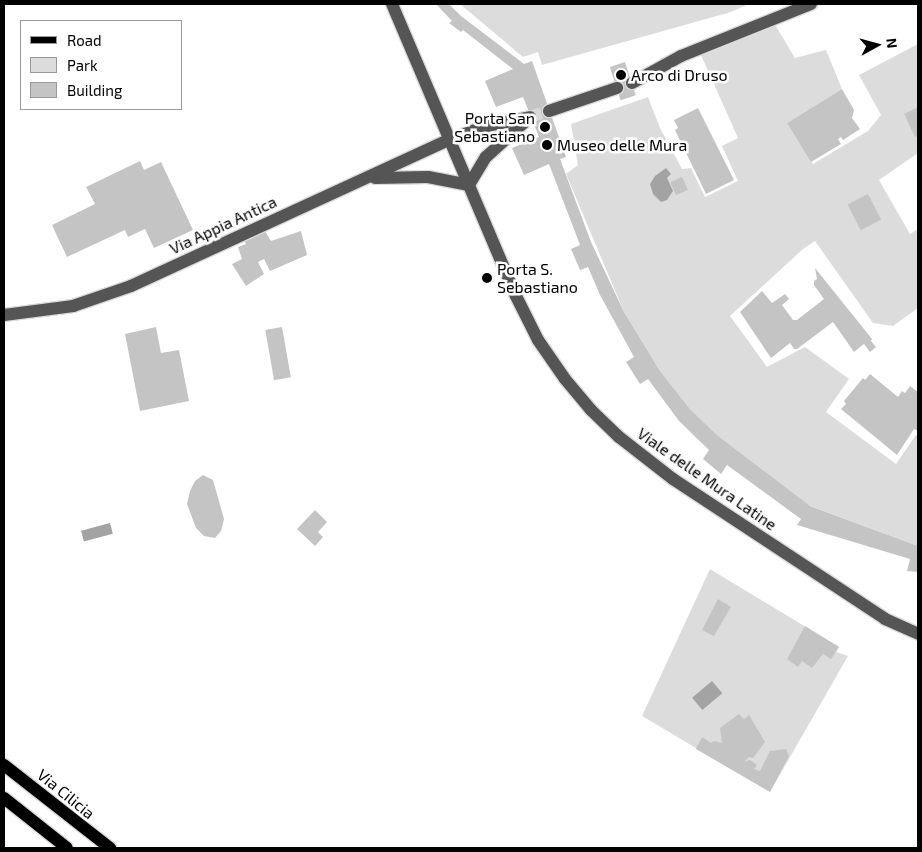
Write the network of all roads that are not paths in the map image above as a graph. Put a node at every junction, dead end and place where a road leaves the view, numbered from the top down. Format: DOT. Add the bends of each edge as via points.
graph roads {
  1 [pos="392,4"];
  2 [pos="811,4"];
  3 [pos="632,83"];
  4 [pos="617,88"];
  5 [pos="549,111"];
  6 [pos="450,140"];
  7 [pos="366,179"];
  8 [pos="469,185"];
  9 [pos="4,315"];
  10 [pos="918,634"];
  11 [pos="4,765"];
  12 [pos="4,798"];
  13 [pos="67,848"];
  14 [pos="110,848"];
  1 -- 6 [label="street, Viale delle Mura Latine"];
  2 -- 3 [label="street" via="681,56"];
  4 -- 5 [label="street"];
  6 -- 7 [label="street, Via Appia Antica"];
  6 -- 8 [label="street, Viale delle Mura Latine"];
  6 -- 8 [label="street, Via Appia Antica" via="483,127 530,118 486,157"];
  7 -- 8 [label="street" via="428,176"];
  7 -- 9 [label="street, Via Appia Antica" via="131,286 73,306"];
  8 -- 10 [label="street, Viale delle Mura Latine" via="538,340 564,379 606,425 673,479 885,618"];
  11 -- 14 [label="main road, Via Cilicia"];
  12 -- 13 [label="main road"];
}
